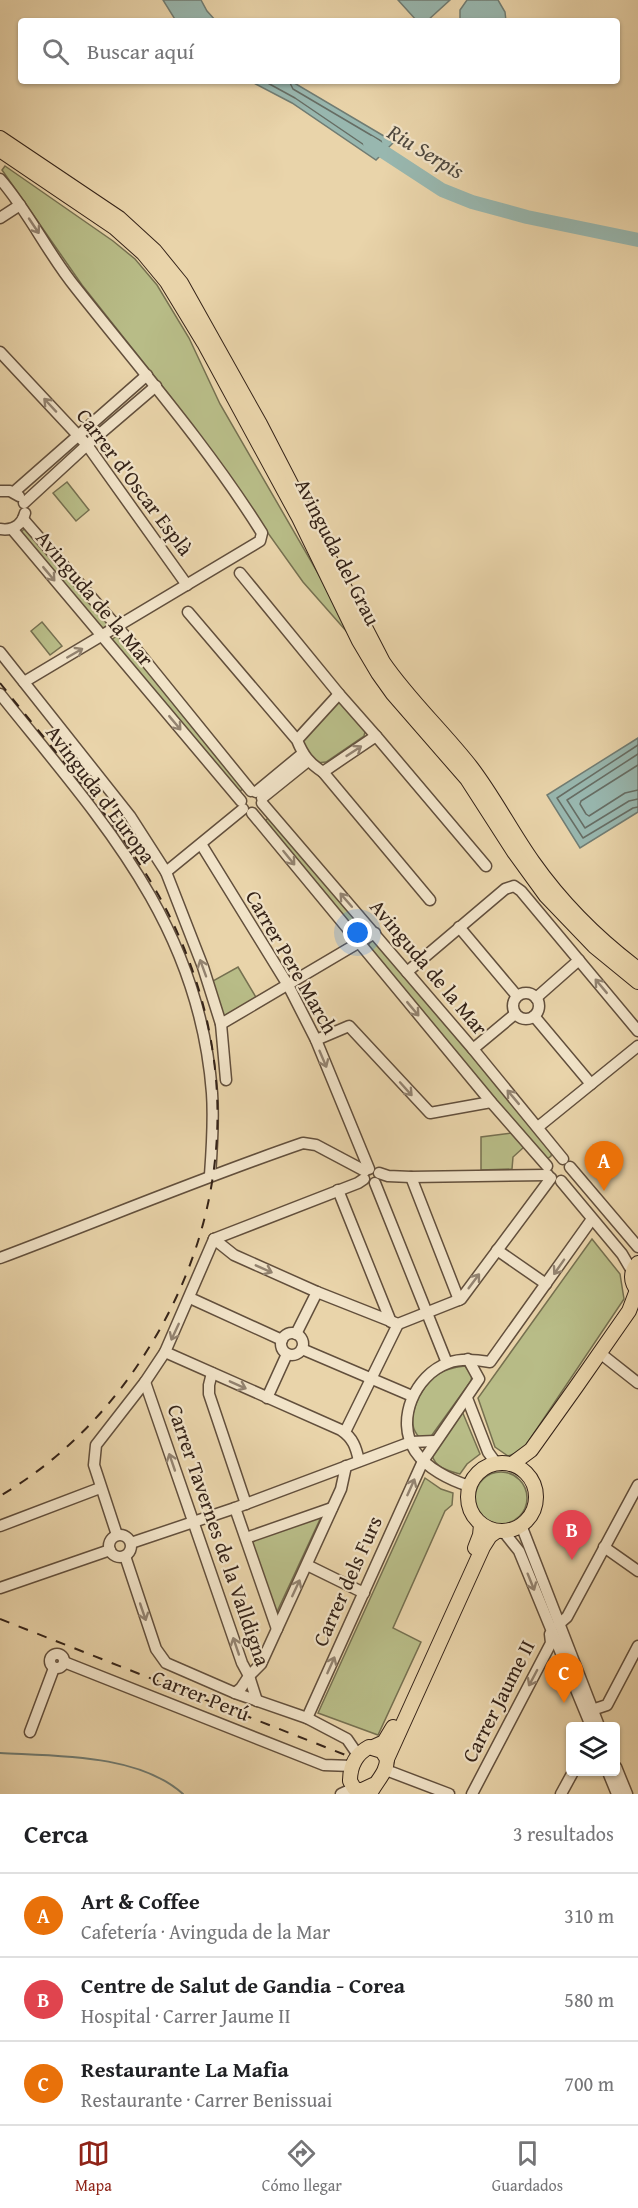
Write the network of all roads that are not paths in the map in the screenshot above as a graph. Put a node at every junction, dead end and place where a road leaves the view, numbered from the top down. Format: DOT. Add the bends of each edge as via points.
graph roads {
  1 [pos="0,138"];
  2 [pos="0,150"];
  3 [pos="0,179"];
  4 [pos="20,206"];
  5 [pos="0,218"];
  6 [pos="0,352"];
  7 [pos="147,375"];
  8 [pos="156,386"];
  9 [pos="78,434"];
  10 [pos="87,445"];
  11 [pos="0,490"];
  12 [pos="15,492"];
  13 [pos="24,503"];
  14 [pos="23,519"];
  15 [pos="6,529"];
  16 [pos="240,573"];
  17 [pos="187,585"];
  18 [pos="188,612"];
  19 [pos="118,627"];
  20 [pos="102,637"];
  21 [pos="0,651"];
  22 [pos="24,682"];
  23 [pos="0,694"];
  24 [pos="339,694"];
  25 [pos="376,736"];
  26 [pos="297,740"];
  27 [pos="305,758"];
  28 [pos="322,772"];
  29 [pos="258,796"];
  30 [pos="245,808"];
  31 [pos="201,844"];
  32 [pos="486,866"];
  33 [pos="166,873"];
  34 [pos="430,900"];
  35 [pos="459,927"];
  36 [pos="375,933"];
  37 [pos="359,944"];
  38 [pos="579,960"];
  39 [pos="638,969"];
  40 [pos="407,972"];
  41 [pos="638,982"];
  42 [pos="288,985"];
  43 [pos="517,996"];
  44 [pos="536,998"];
  45 [pos="515,1014"];
  46 [pos="534,1016"];
  47 [pos="221,1024"];
  48 [pos="638,1031"];
  49 [pos="316,1040"];
  50 [pos="638,1046"];
  51 [pos="473,1049"];
  52 [pos="226,1080"];
  53 [pos="591,1084"];
  54 [pos="491,1102"];
  55 [pos="538,1127"];
  56 [pos="566,1163"];
  57 [pos="354,1165"];
  58 [pos="210,1175"];
  59 [pos="552,1175"];
  60 [pos="411,1177"];
  61 [pos="366,1179"];
  62 [pos="592,1219"];
  63 [pos="214,1239"];
  64 [pos="638,1247"];
  65 [pos="497,1250"];
  66 [pos="0,1258"];
  67 [pos="635,1267"];
  68 [pos="546,1284"];
  69 [pos="637,1290"];
  70 [pos="316,1292"];
  71 [pos="190,1299"];
  72 [pos="459,1300"];
  73 [pos="638,1310"];
  74 [pos="428,1314"];
  75 [pos="394,1323"];
  76 [pos="297,1334"];
  77 [pos="282,1340"];
  78 [pos="302,1349"];
  79 [pos="165,1352"];
  80 [pos="287,1354"];
  81 [pos="605,1357"];
  82 [pos="468,1359"];
  83 [pos="490,1362"];
  84 [pos="447,1363"];
  85 [pos="212,1373"];
  86 [pos="372,1379"];
  87 [pos="479,1379"];
  88 [pos="145,1382"];
  89 [pos="638,1383"];
  90 [pos="412,1396"];
  91 [pos="267,1398"];
  92 [pos="467,1398"];
  93 [pos="345,1432"];
  94 [pos="435,1441"];
  95 [pos="411,1442"];
  96 [pos="359,1461"];
  97 [pos="423,1461"];
  98 [pos="496,1463"];
  99 [pos="513,1464"];
  100 [pos="346,1466"];
  101 [pos="532,1480"];
  102 [pos="638,1485"];
  103 [pos="469,1486"];
  104 [pos="100,1488"];
  105 [pos="241,1506"];
  106 [pos="332,1508"];
  107 [pos="193,1522"];
  108 [pos="481,1525"];
  109 [pos="521,1525"];
  110 [pos="0,1526"];
  111 [pos="500,1531"];
  112 [pos="117,1535"];
  113 [pos="246,1538"];
  114 [pos="131,1543"];
  115 [pos="604,1547"];
  116 [pos="110,1550"];
  117 [pos="125,1556"];
  118 [pos="307,1565"];
  119 [pos="638,1571"];
  120 [pos="0,1588"];
  121 [pos="364,1593"];
  122 [pos="554,1624"];
  123 [pos="277,1629"];
  124 [pos="638,1646"];
  125 [pos="249,1676"];
  126 [pos="235,1693"];
  127 [pos="257,1701"];
  128 [pos="592,1710"];
  129 [pos="307,1718"];
  130 [pos="590,1722"];
  131 [pos="597,1722"];
  132 [pos="30,1732"];
  133 [pos="386,1764"];
  134 [pos="362,1774"];
  135 [pos="571,1776"];
  136 [pos="610,1776"];
  137 [pos="619,1776"];
  138 [pos="341,1794"];
  139 [pos="449,1794"];
  140 [pos="472,1794"];
  141 [pos="561,1794"];
  142 [pos="617,1794"];
  143 [pos="627,1794"];
  1 -- 39 [label="main road, Avinguda del Grau" via="119,218 176,276 254,413 388,670 470,765 556,892 594,932"];
  2 -- 41 [label="main road, Avinguda del Grau" via="115,228 167,282 201,337 378,673 467,779 546,896 587,940"];
  3 -- 4 [label="street"];
  4 -- 5 [label="street"];
  4 -- 7 [label="street, one-way" via="74,286"];
  9 -- 6 [label="street, Carrer d'Oscar Esplà, one-way"];
  7 -- 8 [label="street"];
  7 -- 9 [label="street"];
  8 -- 10 [label="street"];
  8 -- 17 [label="street" via="262,533 260,541"];
  9 -- 10 [label="street, Carrer d'Oscar Esplà"];
  9 -- 12 [label="street"];
  10 -- 13 [label="street"];
  10 -- 17 [label="street, Carrer d'Oscar Esplà"];
  11 -- 12 [label="street"];
  12 -- 13 [label="street"];
  13 -- 14 [label="street"];
  14 -- 15 [label="street"];
  14 -- 19 [label="street, Avinguda de la Mar"];
  15 -- 20 [label="street, Avinguda de la Mar, one-way"];
  16 -- 24 [label="street"];
  17 -- 19 [label="street"];
  18 -- 26 [label="street"];
  19 -- 20 [label="street"];
  19 -- 29 [label="street, Avinguda de la Mar"];
  22 -- 20 [label="street, one-way"];
  20 -- 30 [label="street, Avinguda de la Mar, one-way"];
  21 -- 22 [label="street"];
  22 -- 33 [label="street" via="130,816"];
  23 -- 58 [label="street, Avinguda d'Europa" via="106,827 153,898 172,935 196,1002 207,1058 213,1107"];
  24 -- 25 [label="street"];
  24 -- 26 [label="street"];
  28 -- 25 [label="street, one-way"];
  25 -- 32 [label="street"];
  26 -- 27 [label="street"];
  27 -- 28 [label="street"];
  27 -- 29 [label="street"];
  28 -- 34 [label="street"];
  29 -- 30 [label="street" via="246,794"];
  29 -- 30 [label="street" via="259,810"];
  36 -- 29 [label="street, Avinguda de la Mar, one-way"];
  30 -- 31 [label="street"];
  30 -- 37 [label="street, Avinguda de la Mar, one-way"];
  31 -- 33 [label="street"];
  31 -- 42 [label="street, Carrer Pere March"];
  47 -- 33 [label="street, one-way"];
  35 -- 38 [label="street" via="514,886"];
  35 -- 40 [label="street"];
  35 -- 43 [label="street"];
  36 -- 37 [label="street"];
  36 -- 40 [label="street, Avinguda de la Mar"];
  37 -- 42 [label="street"];
  37 -- 54 [label="street, Avinguda de la Mar, one-way"];
  38 -- 44 [label="street"];
  48 -- 38 [label="street, one-way"];
  40 -- 51 [label="street, Avinguda de la Mar"];
  42 -- 47 [label="street"];
  42 -- 49 [label="street, Carrer Pere March"];
  43 -- 44 [label="street" via="525,993"];
  43 -- 45 [label="street"];
  44 -- 46 [label="street" via="539,1007"];
  45 -- 46 [label="street" via="522,1019"];
  45 -- 51 [label="street"];
  46 -- 53 [label="street"];
  47 -- 52 [label="street"];
  49 -- 54 [label="street, one-way" via="349,1026 430,1113"];
  49 -- 61 [label="street, Carrer Pere March, one-way"];
  50 -- 53 [label="street"];
  55 -- 51 [label="street, Avinguda de la Mar, one-way"];
  53 -- 55 [label="street"];
  54 -- 59 [label="street, Avinguda de la Mar"];
  55 -- 56 [label="street, Avinguda de la Mar"];
  56 -- 59 [label="street" via="569,1174"];
  56 -- 59 [label="street" via="555,1158"];
  56 -- 64 [label="street, Avinguda de la Mar"];
  57 -- 58 [label="street" via="313,1143 303,1143"];
  57 -- 61 [label="street"];
  57 -- 61 [label="street" via="353,1178"];
  58 -- 66 [label="street"];
  59 -- 60 [label="street"];
  59 -- 62 [label="street, Avinguda de la Mar"];
  59 -- 65 [label="street"];
  60 -- 61 [label="street"];
  60 -- 72 [label="street"];
  61 -- 63 [label="street"];
  61 -- 74 [label="street, Carrer Pere March"];
  61 -- 75 [label="street"];
  62 -- 67 [label="street, Avinguda de la Mar"];
  62 -- 68 [label="street, one-way"];
  63 -- 70 [label="street, one-way" via="234,1255"];
  63 -- 71 [label="street"];
  65 -- 68 [label="street"];
  72 -- 65 [label="street, one-way"];
  67 -- 69 [label="main road" via="632,1281"];
  68 -- 83 [label="street"];
  69 -- 99 [label="main road" via="629,1311 570,1396 531,1450"];
  70 -- 75 [label="street"];
  70 -- 76 [label="street"];
  71 -- 77 [label="street"];
  71 -- 79 [label="street, one-way"];
  72 -- 74 [label="street"];
  73 -- 81 [label="main road"];
  74 -- 75 [label="street"];
  74 -- 84 [label="street, Carrer Pere March"];
  75 -- 86 [label="street"];
  76 -- 77 [label="street" via="287,1334"];
  76 -- 78 [label="street" via="303,1341"];
  77 -- 80 [label="street" via="281,1347"];
  78 -- 80 [label="street" via="296,1355"];
  78 -- 86 [label="street"];
  79 -- 85 [label="street"];
  79 -- 88 [label="street"];
  80 -- 91 [label="street"];
  81 -- 89 [label="street"];
  81 -- 101 [label="main road" via="535,1453 530,1466"];
  82 -- 83 [label="street"];
  82 -- 84 [label="street"];
  82 -- 87 [label="street"];
  83 -- 87 [label="street, Carrer dels Furs"];
  84 -- 90 [label="street" via="429,1374"];
  85 -- 91 [label="street, one-way"];
  85 -- 105 [label="street" via="209,1394"];
  86 -- 90 [label="street"];
  86 -- 93 [label="street"];
  87 -- 92 [label="street, Carrer dels Furs"];
  88 -- 104 [label="street" via="96,1445 94,1465"];
  107 -- 88 [label="street, Carrer Tavernes de la Valldigna, one-way"];
  90 -- 95 [label="street" via="408,1420"];
  91 -- 93 [label="street"];
  92 -- 94 [label="street, Carrer dels Furs"];
  92 -- 98 [label="street"];
  93 -- 96 [label="street" via="355,1444"];
  94 -- 95 [label="street"];
  94 -- 97 [label="street, Carrer dels Furs"];
  95 -- 96 [label="street"];
  95 -- 97 [label="street"];
  96 -- 100 [label="street"];
  97 -- 103 [label="street"];
  121 -- 97 [label="street, Carrer dels Furs, one-way"];
  98 -- 99 [label="main road"];
  98 -- 103 [label="main road" via="479,1471"];
  99 -- 101 [label="main road"];
  100 -- 105 [label="street"];
  100 -- 106 [label="street"];
  101 -- 109 [label="main road" via="535,1506"];
  102 -- 115 [label="street, Carrer Jaume II"];
  103 -- 108 [label="main road" via="469,1507"];
  104 -- 110 [label="street"];
  104 -- 112 [label="street"];
  105 -- 107 [label="street"];
  105 -- 113 [label="street"];
  106 -- 113 [label="street"];
  106 -- 118 [label="street"];
  107 -- 114 [label="street"];
  125 -- 107 [label="street, Carrer Tavernes de la Valldigna, one-way"];
  108 -- 111 [label="main road"];
  108 -- 134 [label="main road" via="477,1544 390,1734"];
  109 -- 111 [label="main road"];
  109 -- 122 [label="street"];
  111 -- 122 [label="street, one-way" via="519,1551"];
  111 -- 133 [label="main road" via="490,1536 483,1547"];
  112 -- 114 [label="street" via="127,1537"];
  112 -- 116 [label="street" via="111,1539"];
  113 -- 123 [label="street"];
  114 -- 117 [label="street"];
  115 -- 119 [label="street"];
  115 -- 122 [label="street, Carrer Jaume II" via="567,1617"];
  116 -- 117 [label="street" via="117,1557"];
  116 -- 120 [label="street"];
  117 -- 126 [label="street, Carrer Perú, one-way" via="160,1657 174,1668"];
  118 -- 121 [label="street"];
  123 -- 118 [label="street, one-way"];
  129 -- 121 [label="street, Carrer dels Furs, one-way"];
  122 -- 128 [label="street"];
  122 -- 130 [label="street"];
  122 -- 140 [label="street, Carrer Jaume II, one-way" via="551,1643"];
  123 -- 125 [label="street" via="261,1664"];
  124 -- 128 [label="street" via="607,1705"];
  125 -- 126 [label="street"];
  125 -- 127 [label="street, Carrer Tavernes de la Valldigna"];
  126 -- 127 [label="street, Carrer Perú"];
  127 -- 129 [label="street, Carrer Perú"];
  128 -- 131 [label="street"];
  129 -- 134 [label="street, Carrer Perú" via="347,1739"];
  132 -- 134 [label="street, Carrer Perú" via="54,1668 61,1668 64,1662 324,1765"];
  133 -- 134 [label="main road"];
  133 -- 134 [label="main road" via="381,1751"];
  133 -- 139 [label="street"];
  134 -- 138 [label="street"];
  135 -- 141 [label="street"];
  136 -- 142 [label="street"];
  137 -- 143 [label="street"];
}
